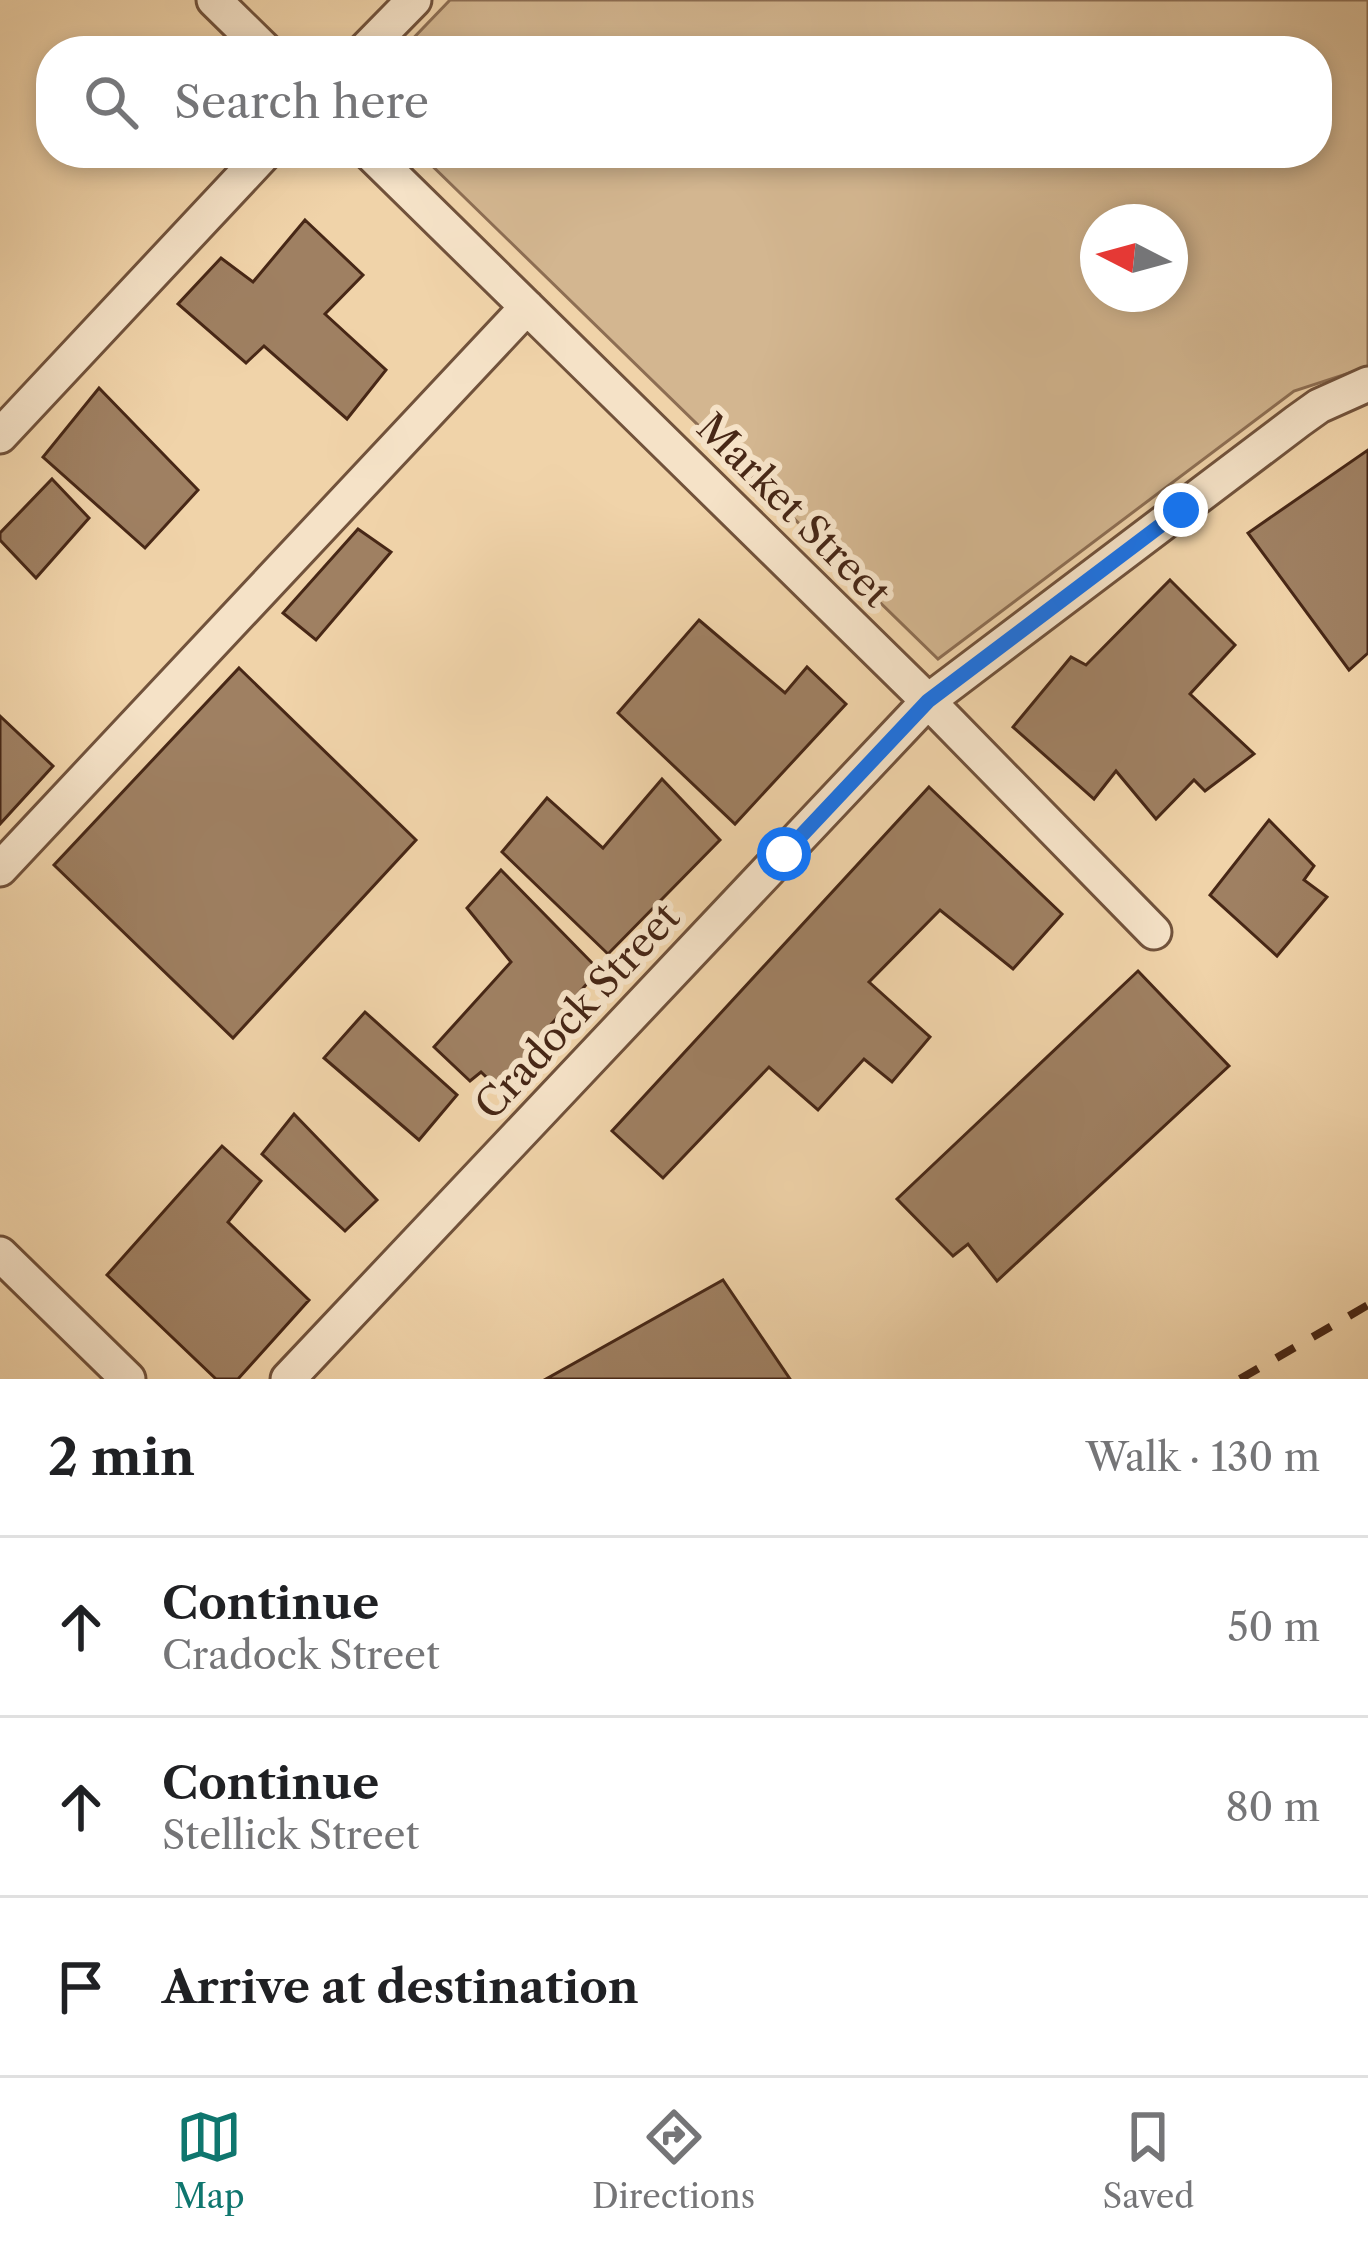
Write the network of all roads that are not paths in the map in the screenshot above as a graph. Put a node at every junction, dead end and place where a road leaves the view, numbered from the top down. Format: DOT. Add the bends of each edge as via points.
graph roads {
  1 [pos="214,0"];
  2 [pos="415,0"];
  3 [pos="251,36"];
  4 [pos="379,36"];
  5 [pos="252,168"];
  6 [pos="385,168"];
  7 [pos="527,307"];
  8 [pos="1368,384"];
  9 [pos="0,436"];
  10 [pos="928,701"];
  11 [pos="0,868"];
  12 [pos="1154,932"];
  13 [pos="0,1254"];
  14 [pos="128,1379"];
  15 [pos="288,1379"];
  1 -- 3 [label="street"];
  2 -- 4 [label="street"];
  5 -- 9 [label="street"];
  6 -- 7 [label="street, Market Street"];
  7 -- 10 [label="street, Market Street"];
  7 -- 11 [label="street"];
  8 -- 10 [label="street, Cradock Street" via="1319,406"];
  10 -- 12 [label="street, Market Street"];
  10 -- 15 [label="street, Cradock Street"];
  13 -- 14 [label="street"];
}
